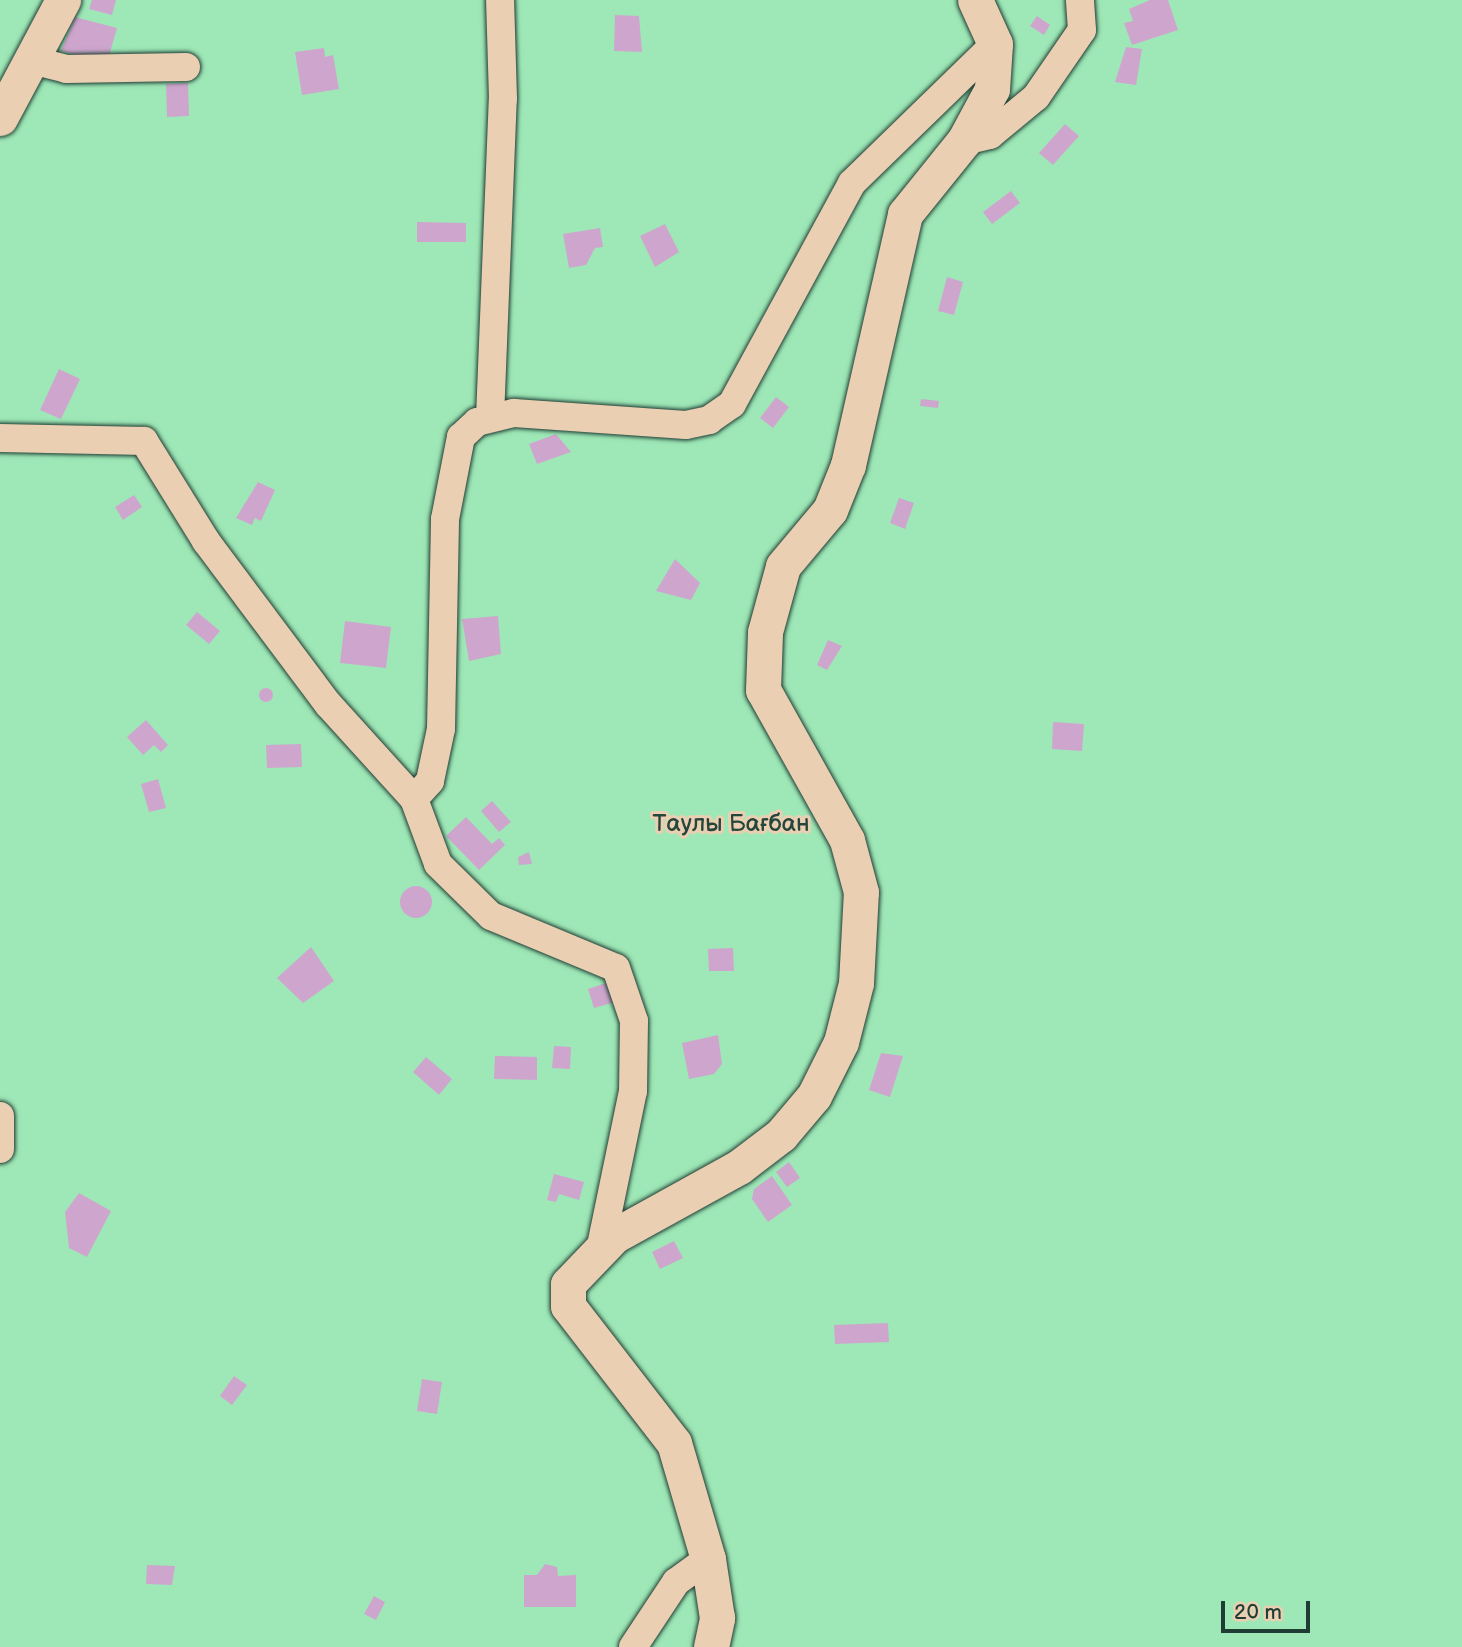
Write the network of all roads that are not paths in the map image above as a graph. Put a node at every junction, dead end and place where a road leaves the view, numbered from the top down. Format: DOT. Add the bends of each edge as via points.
graph roads {
  1 [pos="63,0"];
  2 [pos="500,0"];
  3 [pos="975,0"];
  4 [pos="1080,0"];
  5 [pos="995,44"];
  6 [pos="35,61"];
  7 [pos="186,67"];
  8 [pos="0,118"];
  9 [pos="964,141"];
  10 [pos="490,418"];
  11 [pos="0,438"];
  12 [pos="414,799"];
  13 [pos="0,1116"];
  14 [pos="0,1149"];
  15 [pos="601,1246"];
  16 [pos="708,1559"];
  17 [pos="633,1647"];
  18 [pos="711,1647"];
  1 -- 6 [label="street"];
  2 -- 10 [label="street" via="503,99"];
  3 -- 5 [label="street"];
  4 -- 9 [label="street" via="1082,30 1036,97 990,135"];
  5 -- 9 [label="street" via="992,89"];
  5 -- 10 [label="street" via="852,183 732,404 709,421 685,425 514,414"];
  6 -- 7 [label="street" via="66,69"];
  6 -- 8 [label="street"];
  9 -- 15 [label="street" via="905,214 848,465 830,510 783,566 765,632 763,690 847,840 861,892 856,983 841,1042 814,1096 781,1136 738,1167"];
  10 -- 12 [label="street" via="461,438 450,477 445,695 433,771"];
  11 -- 12 [label="street" via="144,442 239,587 370,756"];
  12 -- 15 [label="street" via="438,864 491,916 616,968 634,1021 633,1091"];
  13 -- 14 [label="street"];
  15 -- 16 [label="street" via="568,1284 568,1306 674,1443"];
  16 -- 17 [label="street" via="676,1582"];
  16 -- 18 [label="street" via="717,1618"];
}
